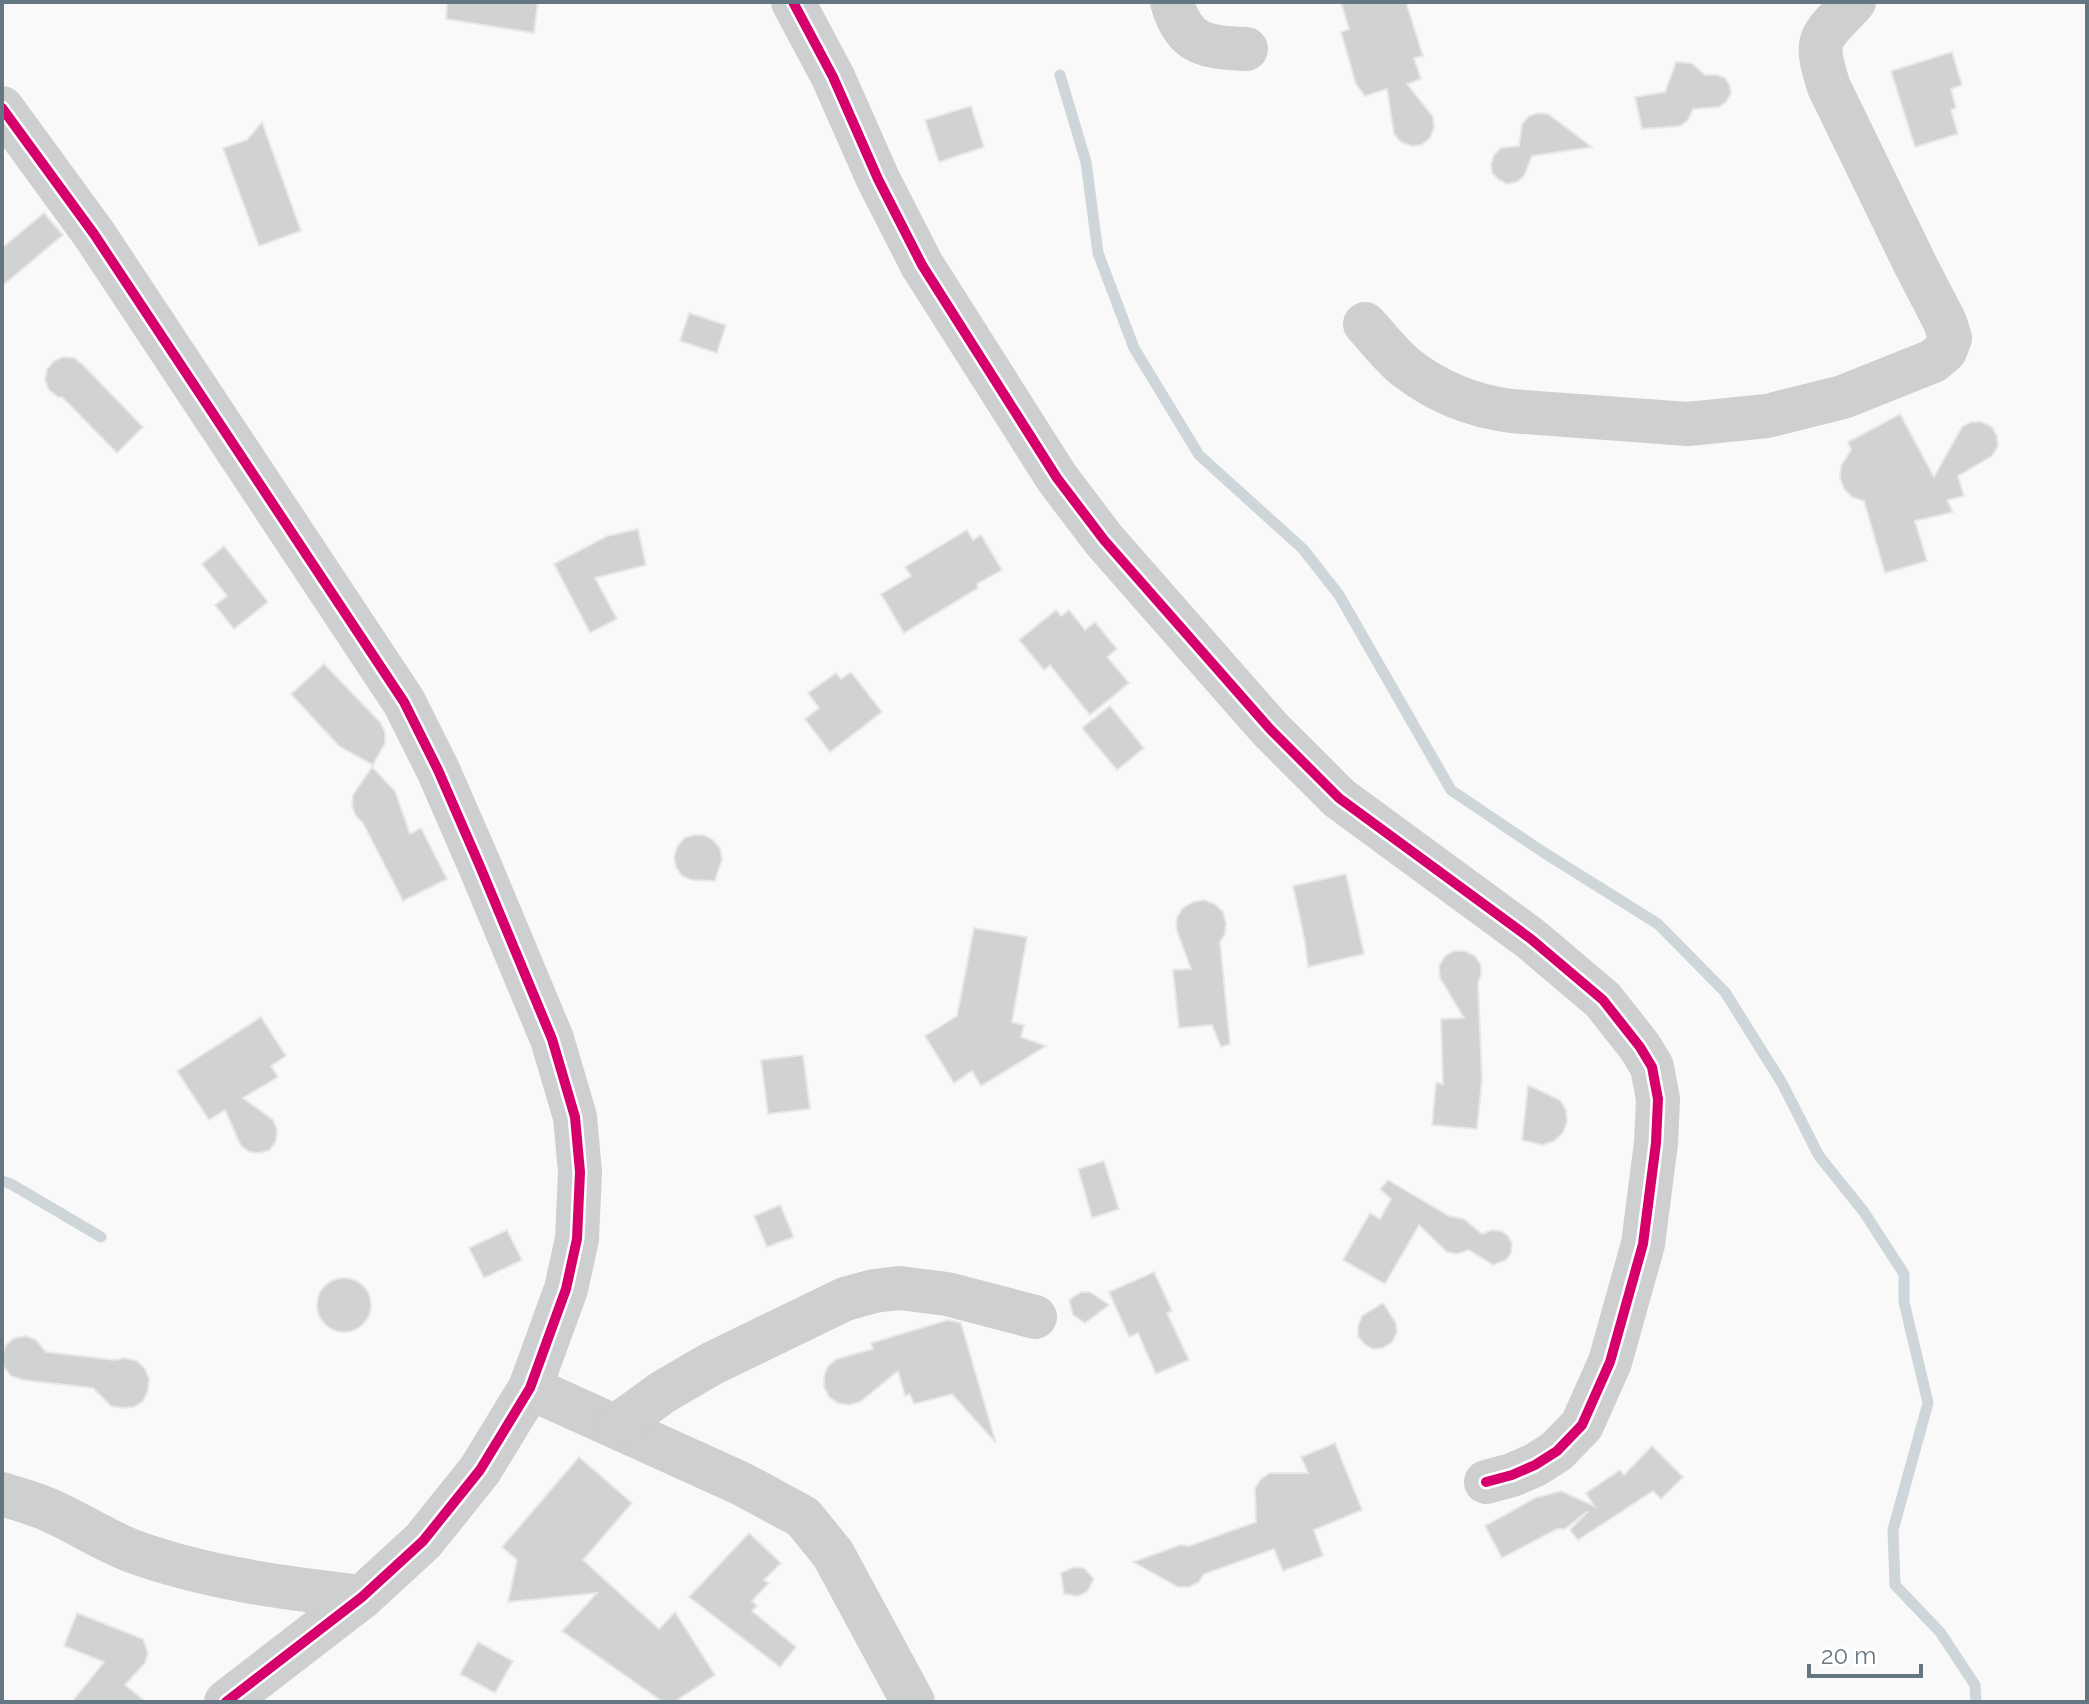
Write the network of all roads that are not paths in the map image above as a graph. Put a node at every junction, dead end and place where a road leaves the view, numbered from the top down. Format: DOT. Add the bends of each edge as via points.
graph roads {
  1 [pos="793,2"];
  2 [pos="1172,2"];
  3 [pos="1854,2"];
  4 [pos="1246,49"];
  5 [pos="2,108"];
  6 [pos="1365,324"];
  7 [pos="1035,1317"];
  8 [pos="530,1388"];
  9 [pos="616,1426"];
  10 [pos="1486,1482"];
  11 [pos="2,1494"];
  12 [pos="362,1597"];
  13 [pos="226,1702"];
  14 [pos="913,1702"];
  1 -- 10 [label="street" via="922,265 1057,478 1104,540 1270,729 1339,798 1531,939 1603,1000 1652,1067 1658,1099 1656,1143 1643,1244 1610,1362 1582,1425 1557,1451 1535,1465"];
  2 -- 4 [label="street" via="1189,36 1210,47"];
  3 -- 6 [label="street" via="1823,35 1822,64 1945,322 1950,338 1933,361 1843,397 1767,416 1672,423 1484,407 1452,396 1407,369"];
  5 -- 8 [label="street" via="94,234 404,702 523,966 575,1117 580,1172 577,1239 566,1289"];
  7 -- 9 [label="street" via="947,1294 899,1288 874,1291 845,1299 711,1364"];
  8 -- 9 [label="street"];
  8 -- 12 [label="street" via="480,1470 423,1541"];
  9 -- 14 [label="street" via="803,1517 833,1554"];
  11 -- 12 [label="street" via="185,1568 275,1587"];
  12 -- 13 [label="street"];
}
